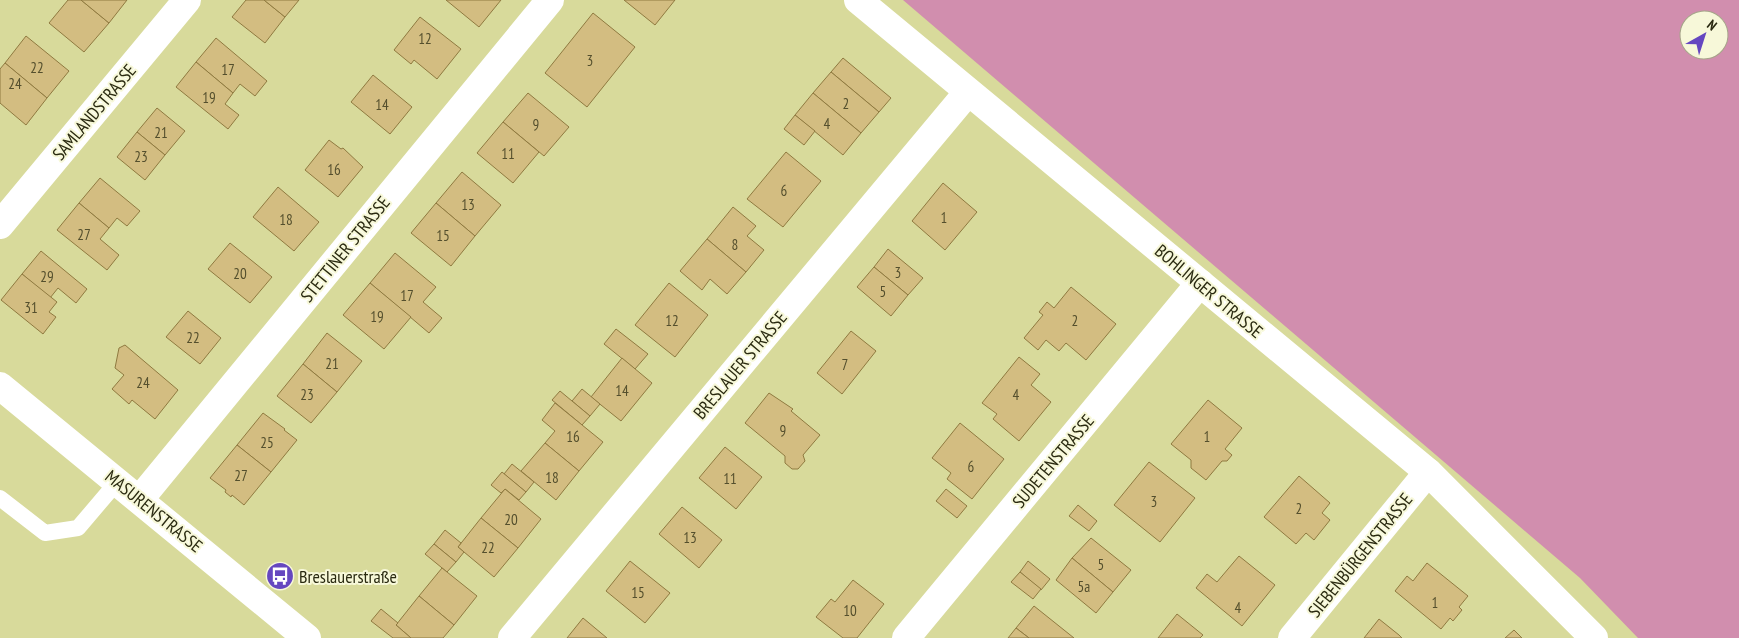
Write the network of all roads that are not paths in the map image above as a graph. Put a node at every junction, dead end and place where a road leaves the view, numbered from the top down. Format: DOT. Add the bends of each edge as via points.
graph roads {
  1 [pos="187,0"];
  2 [pos="550,0"];
  3 [pos="858,0"];
  4 [pos="968,92"];
  5 [pos="0,225"];
  6 [pos="1200,283"];
  7 [pos="0,386"];
  8 [pos="1428,472"];
  9 [pos="118,481"];
  10 [pos="0,498"];
  11 [pos="140,499"];
  12 [pos="307,638"];
  13 [pos="512,638"];
  14 [pos="906,638"];
  15 [pos="1292,638"];
  16 [pos="1594,638"];
  1 -- 5 [label="street, SAMLANDSTRASSE"];
  2 -- 11 [label="street, STETTINER STRASSE"];
  3 -- 4 [label="street, BOHLINGER STRASSE"];
  4 -- 6 [label="street, BOHLINGER STRASSE"];
  4 -- 13 [label="street, BRESLAUER STRASSE"];
  6 -- 8 [label="street, BOHLINGER STRASSE"];
  6 -- 14 [label="street, SUDETENSTRASSE"];
  7 -- 9 [label="street, MASURENSTRASSE"];
  8 -- 15 [label="street, SIEBENBÜRGENSTRASSE"];
  8 -- 16 [label="street, BOHLINGER STRASSE"];
  9 -- 10 [label="lane" via="78,528 45,533"];
  9 -- 11 [label="street, MASURENSTRASSE"];
  11 -- 12 [label="street, MASURENSTRASSE"];
}
